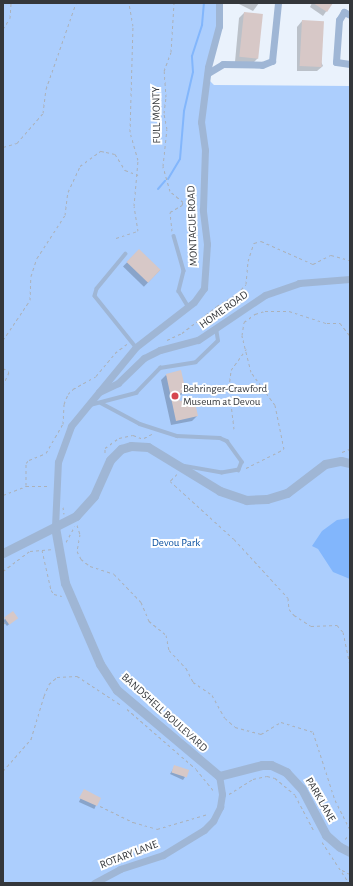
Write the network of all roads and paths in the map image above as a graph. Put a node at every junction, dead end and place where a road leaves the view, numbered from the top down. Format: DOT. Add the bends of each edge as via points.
graph roads {
  1 [pos="11,3"];
  2 [pos="76,3"];
  3 [pos="129,3"];
  4 [pos="174,3"];
  5 [pos="219,3"];
  6 [pos="278,3"];
  7 [pos="350,15"];
  8 [pos="3,29"];
  9 [pos="350,64"];
  10 [pos="208,73"];
  11 [pos="3,147"];
  12 [pos="138,175"];
  13 [pos="3,200"];
  14 [pos="3,204"];
  15 [pos="174,236"];
  16 [pos="116,238"];
  17 [pos="126,254"];
  18 [pos="350,260"];
  19 [pos="350,279"];
  20 [pos="188,306"];
  21 [pos="216,329"];
  22 [pos="350,336"];
  23 [pos="3,340"];
  24 [pos="165,342"];
  25 [pos="134,344"];
  26 [pos="246,349"];
  27 [pos="3,368"];
  28 [pos="3,385"];
  29 [pos="98,392"];
  30 [pos="101,403"];
  31 [pos="87,406"];
  32 [pos="3,421"];
  33 [pos="3,428"];
  34 [pos="234,429"];
  35 [pos="152,434"];
  36 [pos="142,440"];
  37 [pos="350,463"];
  38 [pos="191,469"];
  39 [pos="239,470"];
  40 [pos="26,486"];
  41 [pos="56,488"];
  42 [pos="3,495"];
  43 [pos="55,527"];
  44 [pos="63,545"];
  45 [pos="54,549"];
  46 [pos="3,552"];
  47 [pos="3,571"];
  48 [pos="7,621"];
  49 [pos="3,624"];
  50 [pos="350,664"];
  51 [pos="3,771"];
  52 [pos="219,776"];
  53 [pos="217,793"];
  54 [pos="226,795"];
  55 [pos="100,806"];
  56 [pos="218,812"];
  57 [pos="350,829"];
  58 [pos="317,836"];
  59 [pos="321,842"];
  60 [pos="350,852"];
  61 [pos="342,870"];
  62 [pos="350,874"];
  63 [pos="94,883"];
  64 [pos="349,883"];
  1 -- 8 [label="path" via="10,18"];
  2 -- 11 [label="path" via="46,89 43,112 17,143"];
  3 -- 12 [label="path" via="133,26 130,132 138,160"];
  4 -- 15 [label="path, FULL MONTY" via="171,52 164,67 164,113 167,129 163,166 170,191 183,202 182,206 170,212"];
  5 -- 10 [label="street, MONTAGUE ROAD" via="219,26"];
  6 -- 10 [label="street" via="272,62 262,65 223,64"];
  7 -- 9 [label="street" via="344,12 339,20 336,62"];
  10 -- 20 [label="street, MONTAGUE ROAD" via="201,122 205,150 203,196 207,244 206,278 202,293"];
  12 -- 16 [label="path" via="134,206 138,231"];
  12 -- 23 [label="path" via="125,170 115,154 101,151 80,166 68,192 65,215 37,258 31,276 30,300"];
  13 -- 14 [label="path"];
  15 -- 20 [label="lane" via="184,271 179,291"];
  17 -- 25 [label="lane" via="97,289 95,296"];
  18 -- 24 [label="path" via="330,255 313,264 261,241 254,243 248,261 246,284 237,294"];
  19 -- 21 [label="street, HOME ROAD" via="299,283 277,290"];
  20 -- 25 [label="street, MONTAGUE ROAD"];
  21 -- 29 [label="street, HOME ROAD" via="198,340 160,350 144,358 122,380"];
  21 -- 30 [label="lane" via="218,341 196,362 160,368 136,393"];
  22 -- 26 [label="path" via="340,323 327,323 289,311 265,311 244,322 242,335"];
  25 -- 29 [label="street, MONTAGUE ROAD"];
  25 -- 40 [label="path" via="115,353 96,376 72,389 68,394 64,404 63,424 46,453 26,463"];
  26 -- 34 [label="path" via="231,370 229,387"];
  26 -- 39 [label="path" via="251,372 275,405 284,449 253,466"];
  27 -- 28 [label="path" via="9,372"];
  29 -- 31 [label="street, MONTAGUE ROAD"];
  30 -- 31 [label="lane"];
  30 -- 39 [label="lane" via="140,424 177,436 220,438 227,441 242,462"];
  31 -- 41 [label="street, MONTAGUE ROAD" via="71,426 62,446"];
  32 -- 33 [label="path"];
  35 -- 36 [label="path"];
  37 -- 38 [label="street" via="341,461 326,464 287,493 259,500 233,497"];
  38 -- 39 [label="lane" via="222,473"];
  38 -- 43 [label="street" via="148,447 131,446 121,449 110,460 94,496 85,508 72,519"];
  38 -- 50 [label="path" via="174,475 170,481 234,539 288,598 289,609 294,615 312,626 337,625 347,641"];
  40 -- 41 [label="path" via="49,485"];
  40 -- 42 [label="path"];
  41 -- 43 [label="street, MONTAGUE ROAD"];
  43 -- 46 [label="street"];
  43 -- 52 [label="street, BANDSHELL BOULEVARD" via="65,583 107,677 125,697"];
  44 -- 57 [label="path" via="77,524 80,534 77,551 81,559 90,566 114,574 141,602 149,621 166,635 169,650 186,668 193,682 212,695 230,722 247,732 261,734 281,722 313,732 335,800"];
  45 -- 47 [label="path" via="30,551"];
  48 -- 49 [label="path"];
  51 -- 53 [label="path" via="31,739 44,696 52,680 64,675 77,676 123,706 196,769"];
  52 -- 56 [label="street, ROTARY LANE" via="222,794"];
  52 -- 60 [label="street, PARK LANE" via="262,765 271,765 286,772 302,789 326,835 338,846"];
  54 -- 58 [label="path" via="253,779 267,776 275,778 294,795"];
  55 -- 56 [label="path" via="133,822 157,829"];
  56 -- 63 [label="street, ROTARY LANE" via="204,830 188,841 163,855 120,869"];
  59 -- 61 [label="path"];
  61 -- 62 [label="path"];
  61 -- 64 [label="path"];
}
